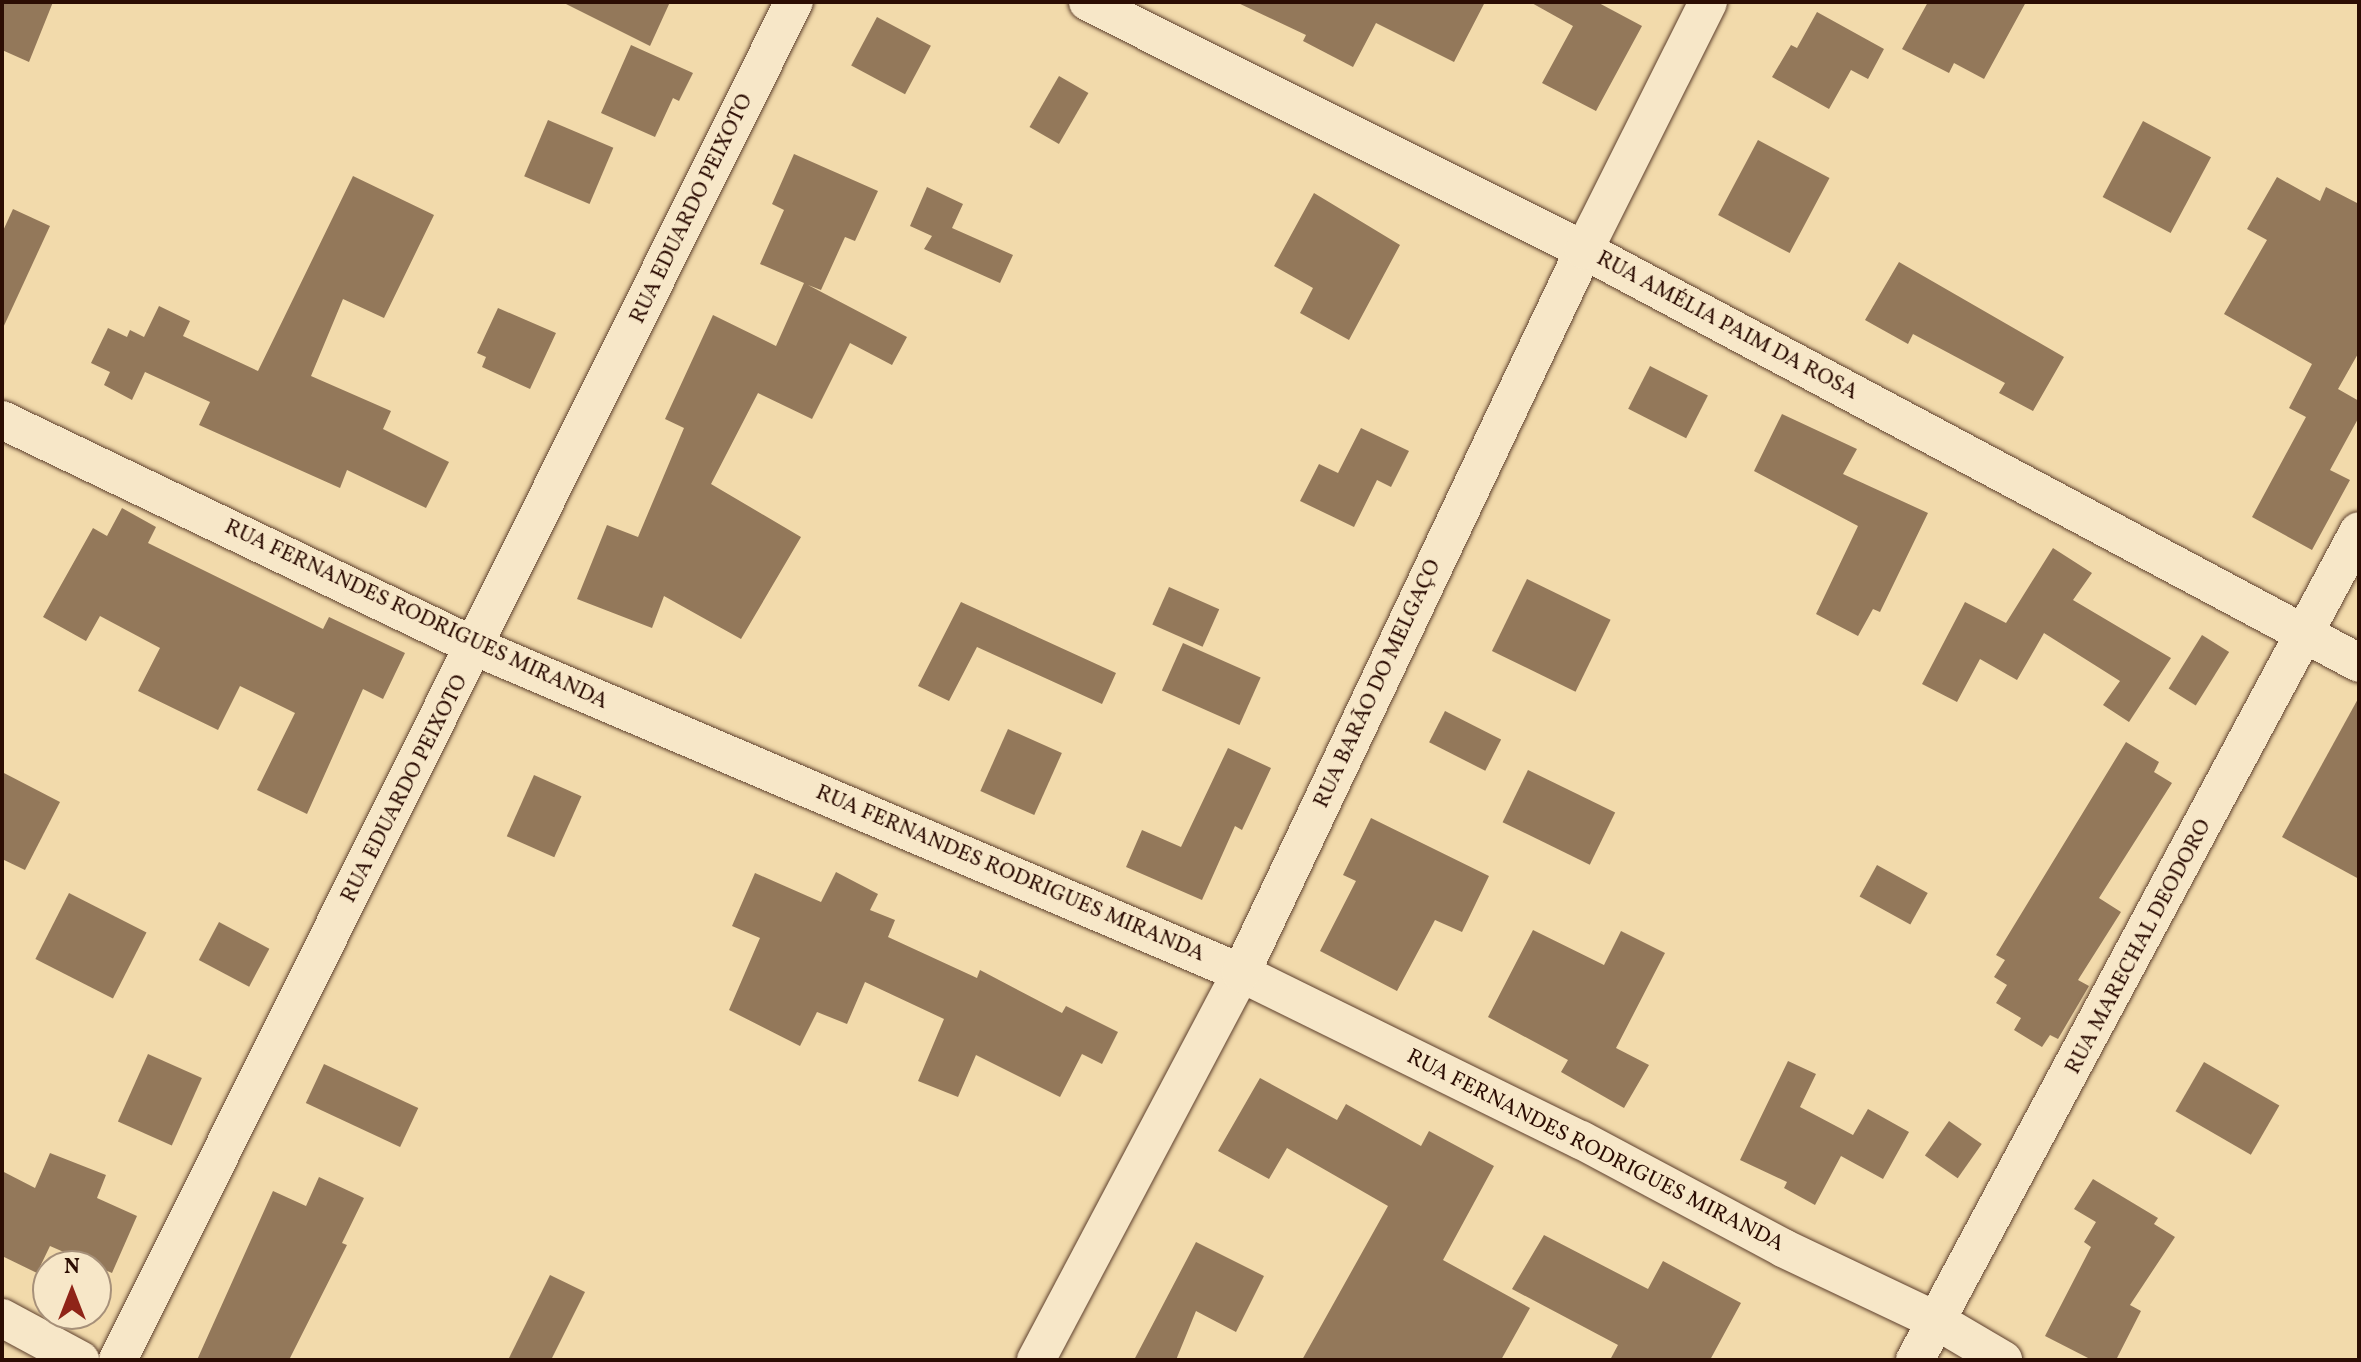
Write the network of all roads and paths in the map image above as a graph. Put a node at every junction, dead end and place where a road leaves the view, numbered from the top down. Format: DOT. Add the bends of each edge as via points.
graph roads {
  1 [pos="794,2"];
  2 [pos="1088,2"];
  3 [pos="1708,2"];
  4 [pos="1584,250"];
  5 [pos="2,420"];
  6 [pos="2359,531"];
  7 [pos="2308,634"];
  8 [pos="476,647"];
  9 [pos="2359,663"];
  10 [pos="1241,973"];
  11 [pos="2,1318"];
  12 [pos="1937,1321"];
  13 [pos="66,1357"];
  14 [pos="118,1360"];
  15 [pos="1036,1360"];
  16 [pos="1915,1360"];
  17 [pos="2003,1360"];
  1 -- 8 [label="street, RUA EDUARDO PEIXOTO"];
  2 -- 4 [label="street, RUA AMÉLIA PAIM DA ROSA"];
  3 -- 4 [label="street, RUA BARÃO DO MELGAÇO"];
  4 -- 7 [label="street, RUA AMÉLIA PAIM DA ROSA"];
  4 -- 10 [label="street, RUA BARÃO DO MELGAÇO"];
  5 -- 8 [label="street, RUA FERNANDES RODRIGUES MIRANDA"];
  6 -- 7 [label="street, RUA MARECHAL DEODORO"];
  7 -- 9 [label="street, RUA AMÉLIA PAIM DA ROSA"];
  7 -- 12 [label="street, RUA MARECHAL DEODORO"];
  8 -- 10 [label="street, RUA FERNANDES RODRIGUES MIRANDA"];
  8 -- 14 [label="street, RUA EDUARDO PEIXOTO"];
  10 -- 12 [label="street, RUA FERNANDES RODRIGUES MIRANDA"];
  10 -- 15 [label="street, RUA BARÃO DO MELGAÇO"];
  11 -- 13 [label="street"];
  12 -- 16 [label="street, RUA MARECHAL DEODORO"];
  12 -- 17 [label="street, RUA FERNANDES RODRIGUES MIRANDA"];
}
